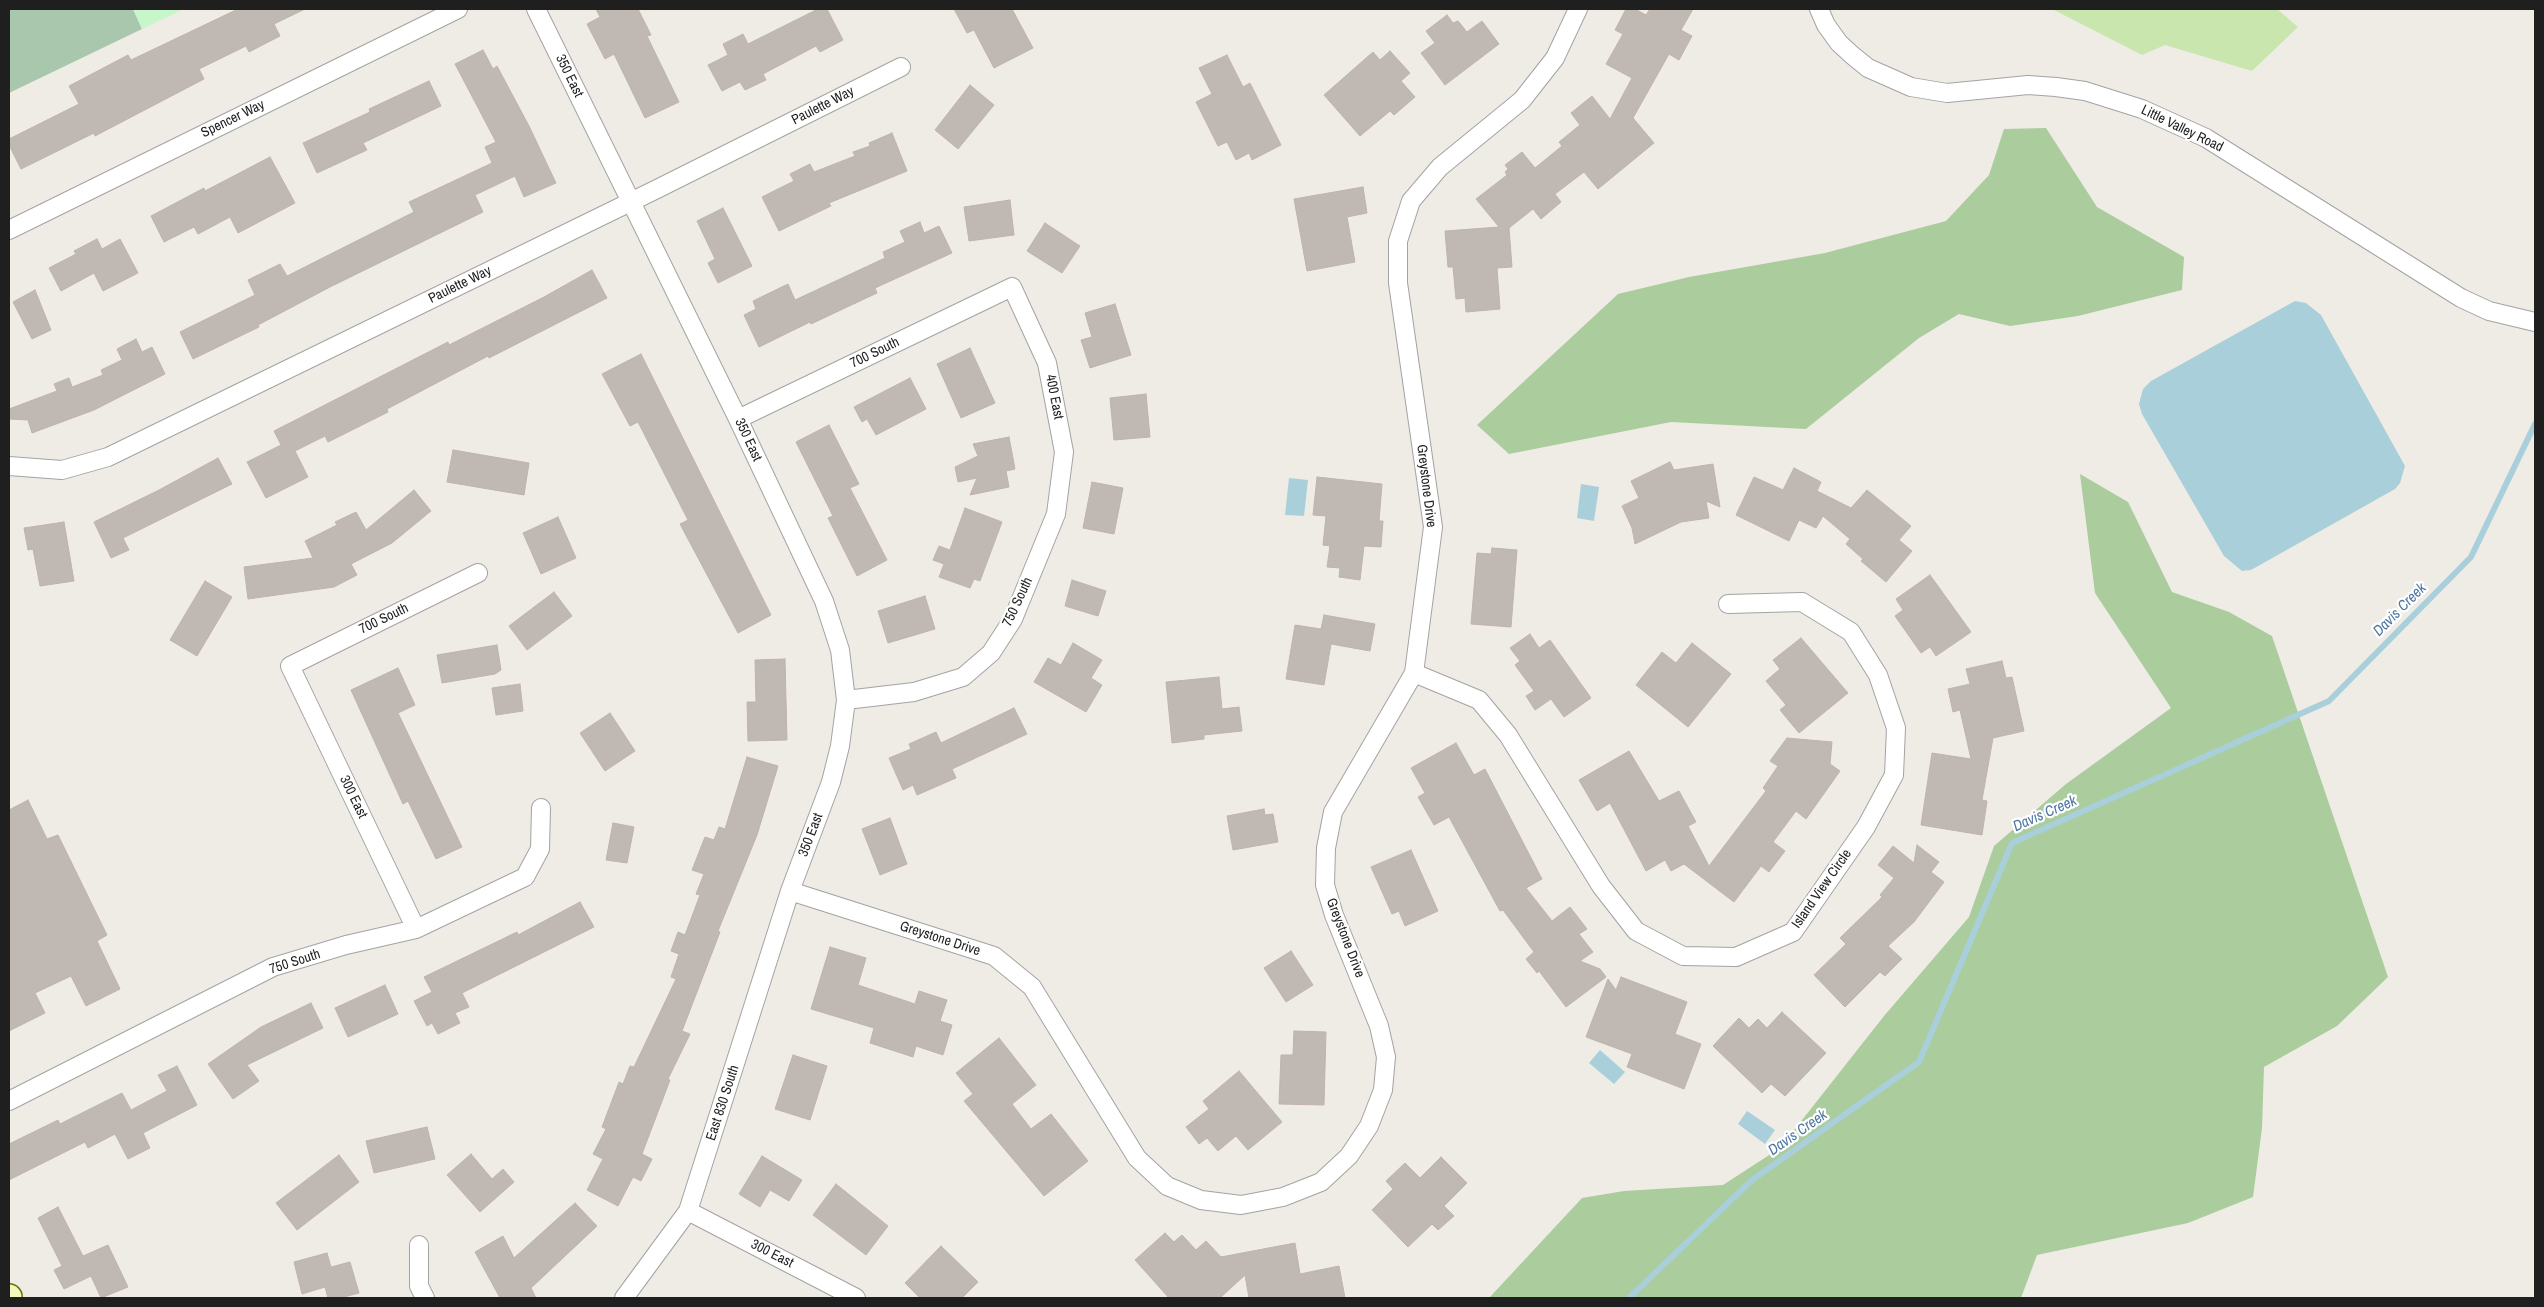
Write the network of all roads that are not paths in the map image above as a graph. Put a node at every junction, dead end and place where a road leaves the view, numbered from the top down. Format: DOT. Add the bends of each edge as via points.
graph roads {
  1 [pos="458,9"];
  2 [pos="536,9"];
  3 [pos="1578,9"];
  4 [pos="1819,9"];
  5 [pos="901,67"];
  6 [pos="630,202"];
  7 [pos="9,230"];
  8 [pos="1012,287"];
  9 [pos="2535,322"];
  10 [pos="738,419"];
  11 [pos="9,466"];
  12 [pos="1056,514"];
  13 [pos="478,574"];
  14 [pos="1728,604"];
  15 [pos="290,666"];
  16 [pos="1414,673"];
  17 [pos="846,700"];
  18 [pos="541,808"];
  19 [pos="790,891"];
  20 [pos="416,928"];
  21 [pos="9,1101"];
  22 [pos="688,1211"];
  23 [pos="419,1245"];
  24 [pos="425,1298"];
  25 [pos="624,1298"];
  26 [pos="856,1298"];
  1 -- 7 [label="street, Spencer Way"];
  2 -- 6 [label="street, 350 East"];
  3 -- 16 [label="street, Greystone Drive" via="1555,58 1522,100 1440,167 1411,201 1398,241 1398,283 1433,527"];
  4 -- 9 [label="street, Little Valley Road" via="1839,44 1868,68 1911,87 1947,93 2028,85 2056,87 2085,91 2142,109 2206,138 2461,298 2489,310"];
  5 -- 6 [label="street, Paulette Way"];
  6 -- 10 [label="street, 350 East"];
  6 -- 11 [label="street, Paulette Way" via="108,457 62,470"];
  8 -- 10 [label="street, 700 South"];
  8 -- 12 [label="street, 400 East" via="1047,363 1064,452"];
  10 -- 17 [label="street, 350 East" via="824,600 840,650"];
  12 -- 17 [label="street, 750 South" via="1013,618 991,653 962,677 914,692"];
  13 -- 15 [label="street, 700 South"];
  14 -- 16 [label="street, Island View Circle" via="1802,602 1851,632 1878,675 1896,728 1894,775 1866,827 1793,932 1736,957 1683,956 1636,931 1601,886 1508,734 1479,700"];
  15 -- 20 [label="street, 300 East"];
  16 -- 19 [label="street, Greystone Drive" via="1334,812 1326,848 1325,885 1379,1026 1386,1057 1383,1090 1370,1126 1349,1156 1320,1182 1283,1197 1241,1205 1201,1200 1167,1186 1137,1158 1032,987 994,956"];
  17 -- 19 [label="street, 350 East" via="831,782"];
  18 -- 20 [label="street, 750 South" via="540,850 525,877"];
  19 -- 22 [label="street, East 830 South"];
  20 -- 21 [label="street, 750 South" via="273,967"];
  22 -- 25 [label="street, East 830 South"];
  22 -- 26 [label="street, 300 East"];
  23 -- 24 [label="street" via="419,1286"];
}
